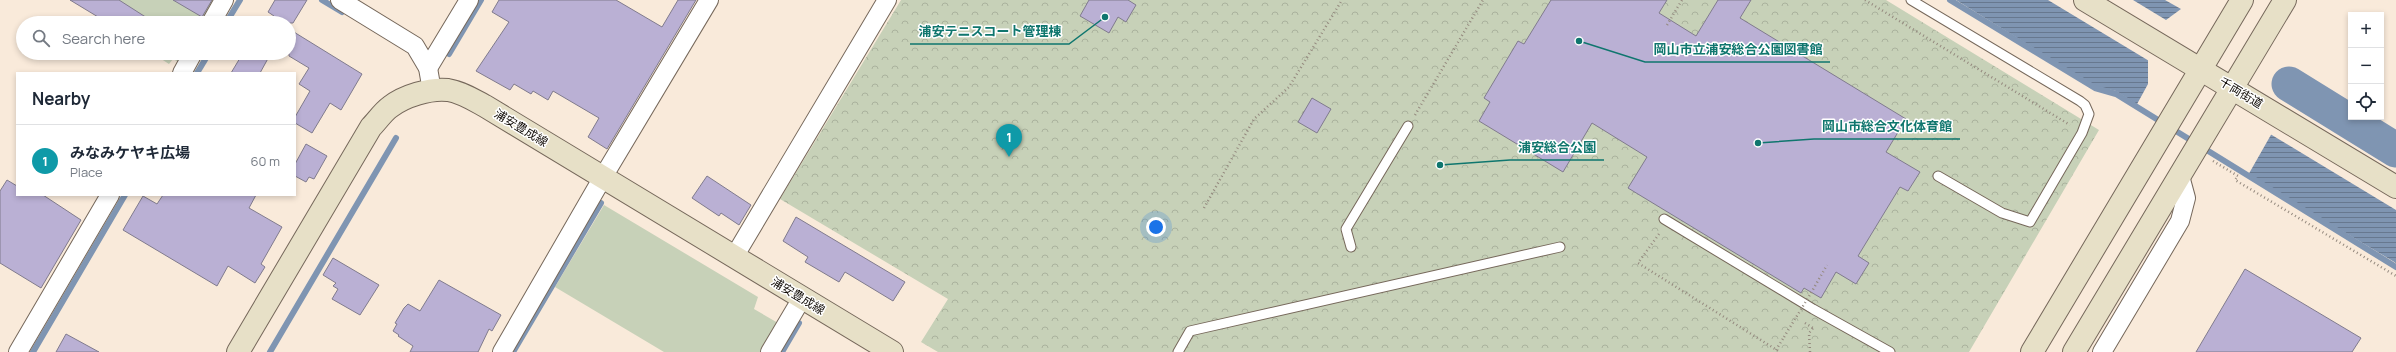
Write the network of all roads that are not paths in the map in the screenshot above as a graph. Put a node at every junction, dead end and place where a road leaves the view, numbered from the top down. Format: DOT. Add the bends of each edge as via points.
graph roads {
  1 [pos="224,0"];
  2 [pos="340,0"];
  3 [pos="469,0"];
  4 [pos="709,0"];
  5 [pos="888,0"];
  6 [pos="1911,0"];
  7 [pos="2085,0"];
  8 [pos="2242,0"];
  9 [pos="2285,0"];
  10 [pos="215,16"];
  11 [pos="189,60"];
  12 [pos="428,68"];
  13 [pos="183,72"];
  14 [pos="2196,76"];
  15 [pos="432,91"];
  16 [pos="2228,95"];
  17 [pos="1408,126"];
  18 [pos="1938,176"];
  19 [pos="2180,176"];
  20 [pos="603,177"];
  21 [pos="2396,187"];
  22 [pos="109,196"];
  23 [pos="1664,219"];
  24 [pos="1351,247"];
  25 [pos="1560,247"];
  26 [pos="734,257"];
  27 [pos="802,298"];
  28 [pos="18,352"];
  29 [pos="238,352"];
  30 [pos="502,352"];
  31 [pos="770,352"];
  32 [pos="892,352"];
  33 [pos="1178,352"];
  34 [pos="1890,352"];
  35 [pos="2032,352"];
  36 [pos="2074,352"];
  37 [pos="2102,352"];
  1 -- 10 [label="street"];
  2 -- 12 [label="street" via="415,46"];
  3 -- 12 [label="street"];
  4 -- 20 [label="street"];
  5 -- 26 [label="street"];
  6 -- 18 [label="lane" via="2088,109 2088,119 2082,133 2030,222 2002,212"];
  7 -- 14 [label="street, 千両街道"];
  8 -- 14 [label="street"];
  9 -- 16 [label="street"];
  11 -- 13 [label="street"];
  12 -- 15 [label="street"];
  14 -- 16 [label="street, 千両街道"];
  14 -- 35 [label="street"];
  15 -- 20 [label="street, 浦安豊成線" via="448,90 468,97"];
  15 -- 29 [label="street, 浦安豊成線" via="407,97 389,107 371,127"];
  16 -- 19 [label="street" via="2204,154"];
  16 -- 21 [label="street, 千両街道"];
  17 -- 24 [label="lane" via="1346,229"];
  19 -- 36 [label="street"];
  19 -- 37 [label="street" via="2186,198 2180,221"];
  20 -- 26 [label="street, 浦安豊成線"];
  20 -- 30 [label="street"];
  22 -- 28 [label="street"];
  23 -- 34 [label="lane" via="1821,314"];
  25 -- 33 [label="lane" via="1190,331"];
  26 -- 27 [label="street, 浦安豊成線"];
  27 -- 31 [label="street"];
  27 -- 32 [label="street, 浦安豊成線"];
}
